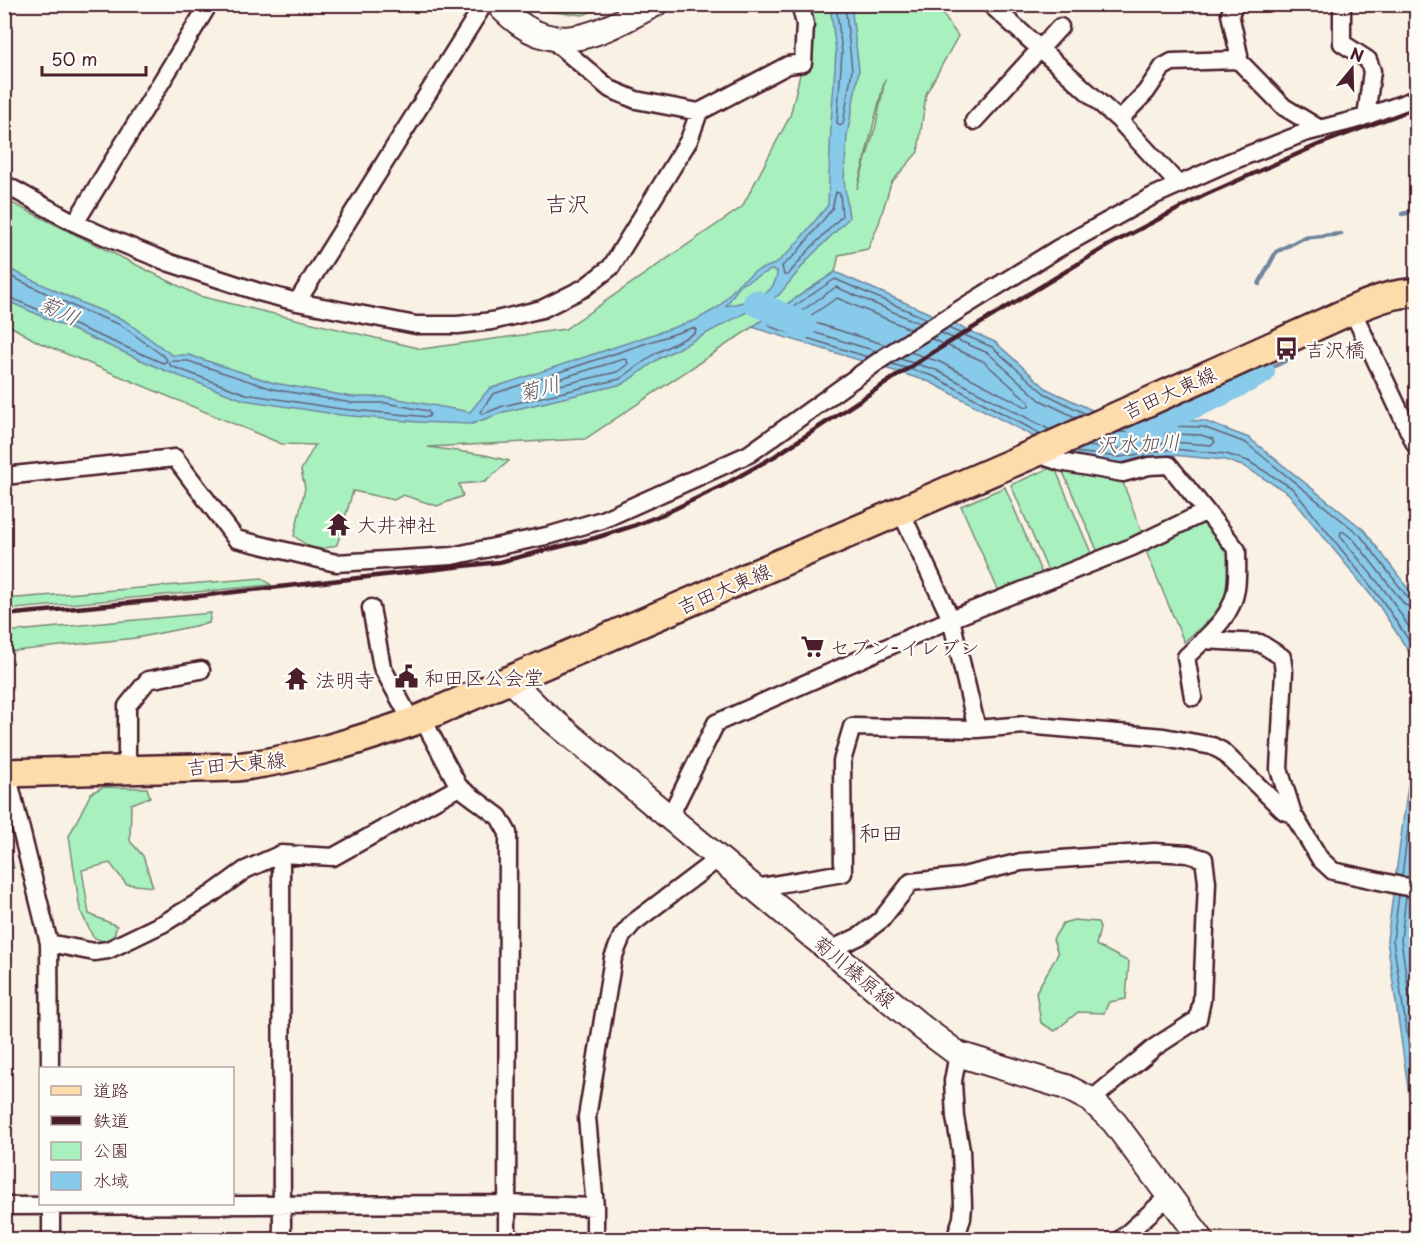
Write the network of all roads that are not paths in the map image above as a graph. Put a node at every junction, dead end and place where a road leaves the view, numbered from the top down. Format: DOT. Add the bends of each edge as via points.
graph roads {
  1 [pos="209,4"];
  2 [pos="484,4"];
  3 [pos="498,4"];
  4 [pos="655,4"];
  5 [pos="800,4"];
  6 [pos="990,4"];
  7 [pos="1342,4"];
  8 [pos="1231,6"];
  9 [pos="1060,27"];
  10 [pos="550,38"];
  11 [pos="1039,49"];
  12 [pos="1238,60"];
  13 [pos="1416,99"];
  14 [pos="699,112"];
  15 [pos="1366,117"];
  16 [pos="1119,120"];
  17 [pos="974,121"];
  18 [pos="1320,129"];
  19 [pos="4,184"];
  20 [pos="1179,185"];
  21 [pos="75,223"];
  22 [pos="1416,293"];
  23 [pos="297,302"];
  24 [pos="1352,310"];
  25 [pos="1416,446"];
  26 [pos="1039,451"];
  27 [pos="4,476"];
  28 [pos="901,512"];
  29 [pos="1205,512"];
  30 [pos="371,608"];
  31 [pos="951,619"];
  32 [pos="1203,640"];
  33 [pos="201,670"];
  34 [pos="510,680"];
  35 [pos="1193,697"];
  36 [pos="417,720"];
  37 [pos="977,729"];
  38 [pos="127,770"];
  39 [pos="6,773"];
  40 [pos="459,787"];
  41 [pos="1293,814"];
  42 [pos="670,816"];
  43 [pos="280,854"];
  44 [pos="719,858"];
  45 [pos="1409,887"];
  46 [pos="756,888"];
  47 [pos="49,943"];
  48 [pos="830,950"];
  49 [pos="958,1054"];
  50 [pos="50,1067"];
  51 [pos="1090,1100"];
  52 [pos="1170,1196"];
  53 [pos="508,1204"];
  54 [pos="51,1205"];
  55 [pos="4,1206"];
  56 [pos="282,1206"];
  57 [pos="595,1207"];
  58 [pos="51,1239"];
  59 [pos="282,1239"];
  60 [pos="507,1239"];
  61 [pos="596,1239"];
  62 [pos="955,1239"];
  63 [pos="1120,1239"];
  64 [pos="1202,1239"];
  1 -- 21 [label="street"];
  2 -- 23 [label="street"];
  3 -- 10 [label="main road" via="525,27"];
  4 -- 10 [label="main road" via="597,34"];
  5 -- 14 [label="street" via="805,24 803,63 788,65"];
  6 -- 11 [label="street"];
  7 -- 15 [label="street" via="1342,43 1368,60 1372,71"];
  8 -- 12 [label="street"];
  9 -- 11 [label="street"];
  10 -- 14 [label="street" via="610,89 636,100"];
  11 -- 16 [label="street"];
  11 -- 17 [label="street"];
  12 -- 16 [label="street" via="1172,62 1163,67"];
  12 -- 18 [label="street" via="1284,107"];
  13 -- 15 [label="street"];
  14 -- 23 [label="street" via="690,140 611,267 584,288 542,309 469,324 416,325"];
  15 -- 18 [label="street"];
  16 -- 20 [label="street"];
  18 -- 20 [label="street"];
  19 -- 21 [label="street"];
  20 -- 27 [label="street" via="1057,249 938,323 749,453 602,520 551,535 452,556 336,563 236,539 175,458"];
  21 -- 23 [label="street" via="170,264"];
  22 -- 24 [label="main road, 吉田大東線" via="1381,298"];
  24 -- 25 [label="street"];
  24 -- 26 [label="main road, 吉田大東線"];
  26 -- 28 [label="main road, 吉田大東線"];
  26 -- 29 [label="street" via="1060,462 1123,473 1169,465"];
  28 -- 31 [label="street"];
  28 -- 34 [label="main road, 吉田大東線"];
  29 -- 31 [label="street" via="1132,547"];
  29 -- 32 [label="street" via="1237,550 1237,588 1222,621"];
  30 -- 36 [label="street" via="382,667"];
  31 -- 37 [label="street"];
  31 -- 42 [label="street" via="716,723"];
  32 -- 35 [label="street" via="1186,657"];
  32 -- 41 [label="street" via="1260,643 1282,657 1280,769"];
  33 -- 38 [label="street" via="148,680 126,706"];
  34 -- 36 [label="main road, 吉田大東線"];
  34 -- 42 [label="main road, 菊川榛原線" via="539,709"];
  36 -- 38 [label="main road, 吉田大東線" via="343,745 271,763"];
  36 -- 40 [label="street"];
  37 -- 41 [label="street" via="1025,725 1164,737 1212,746 1284,811"];
  37 -- 46 [label="street" via="852,727 843,761 843,873"];
  38 -- 39 [label="main road, 吉田大東線"];
  39 -- 47 [label="street"];
  40 -- 43 [label="street" via="333,857"];
  40 -- 53 [label="street" via="499,817 508,833"];
  41 -- 45 [label="street" via="1320,859 1334,871"];
  42 -- 44 [label="main road, 菊川榛原線"];
  43 -- 47 [label="street" via="245,870 164,923 108,950 94,952"];
  43 -- 56 [label="street"];
  44 -- 46 [label="main road, 菊川榛原線"];
  44 -- 57 [label="street" via="633,923 622,936 613,958 587,1117"];
  46 -- 48 [label="main road, 菊川榛原線"];
  47 -- 50 [label="street"];
  48 -- 49 [label="main road, 菊川榛原線"];
  48 -- 51 [label="street" via="860,936 881,920 911,882 959,877 1021,862 1165,851 1204,859 1207,882 1198,1019 1155,1047"];
  49 -- 51 [label="main road, 菊川榛原線" via="1066,1087"];
  49 -- 62 [label="street" via="953,1081 963,1212"];
  51 -- 52 [label="main road, 菊川榛原線" via="1114,1122"];
  52 -- 63 [label="street"];
  52 -- 64 [label="main road, 菊川榛原線"];
  53 -- 56 [label="street"];
  53 -- 57 [label="street"];
  53 -- 60 [label="street"];
  54 -- 55 [label="street"];
  54 -- 56 [label="street"];
  54 -- 58 [label="street"];
  56 -- 59 [label="street"];
  57 -- 61 [label="street"];
}
